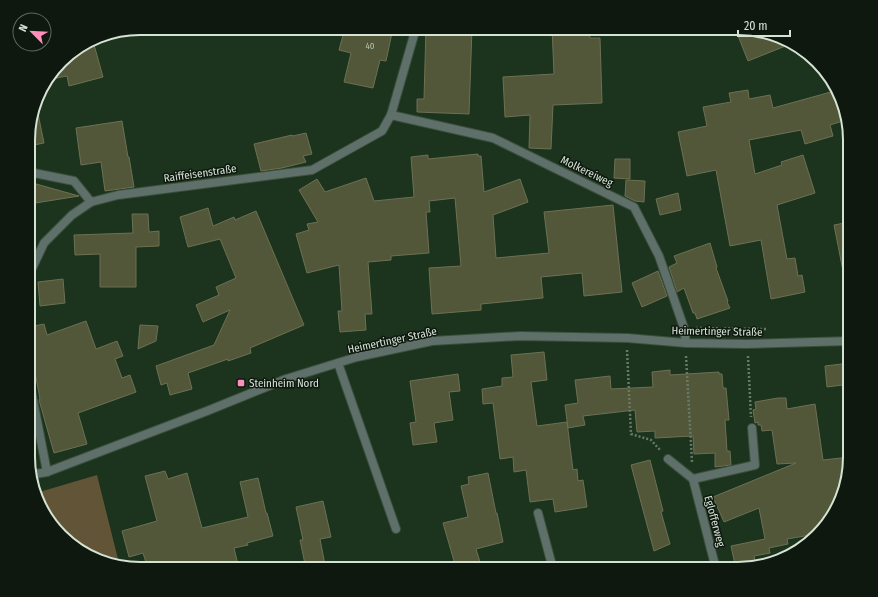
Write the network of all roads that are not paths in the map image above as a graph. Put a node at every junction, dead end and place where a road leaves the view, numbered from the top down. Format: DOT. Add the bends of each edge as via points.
graph roads {
  1 [pos="414,35"];
  2 [pos="391,115"];
  3 [pos="35,173"];
  4 [pos="91,202"];
  5 [pos="35,262"];
  6 [pos="843,341"];
  7 [pos="686,343"];
  8 [pos="338,363"];
  9 [pos="35,410"];
  10 [pos="752,428"];
  11 [pos="668,459"];
  12 [pos="47,472"];
  13 [pos="37,474"];
  14 [pos="693,479"];
  15 [pos="538,513"];
  16 [pos="396,529"];
  17 [pos="551,562"];
  18 [pos="714,562"];
  1 -- 2 [label="street, Raiffeisenstraße"];
  2 -- 4 [label="street, Raiffeisenstraße" via="382,131 312,170 118,195"];
  2 -- 7 [label="street, Molkereiweg" via="494,138 634,207 659,256 684,328"];
  3 -- 4 [label="street" via="74,181"];
  4 -- 5 [label="street, Raiffeisenstraße" via="72,215 44,243"];
  6 -- 7 [label="street, Heimertinger Straße"];
  7 -- 8 [label="street, Heimertinger Straße" via="627,338 520,336 432,341"];
  8 -- 12 [label="street, Heimertinger Straße" via="286,379"];
  8 -- 16 [label="street"];
  9 -- 12 [label="street"];
  10 -- 14 [label="street" via="755,465"];
  11 -- 14 [label="street"];
  12 -- 13 [label="street, Heimertinger Straße"];
  14 -- 18 [label="street, Eglofferweg"];
  15 -- 17 [label="street"];
}
